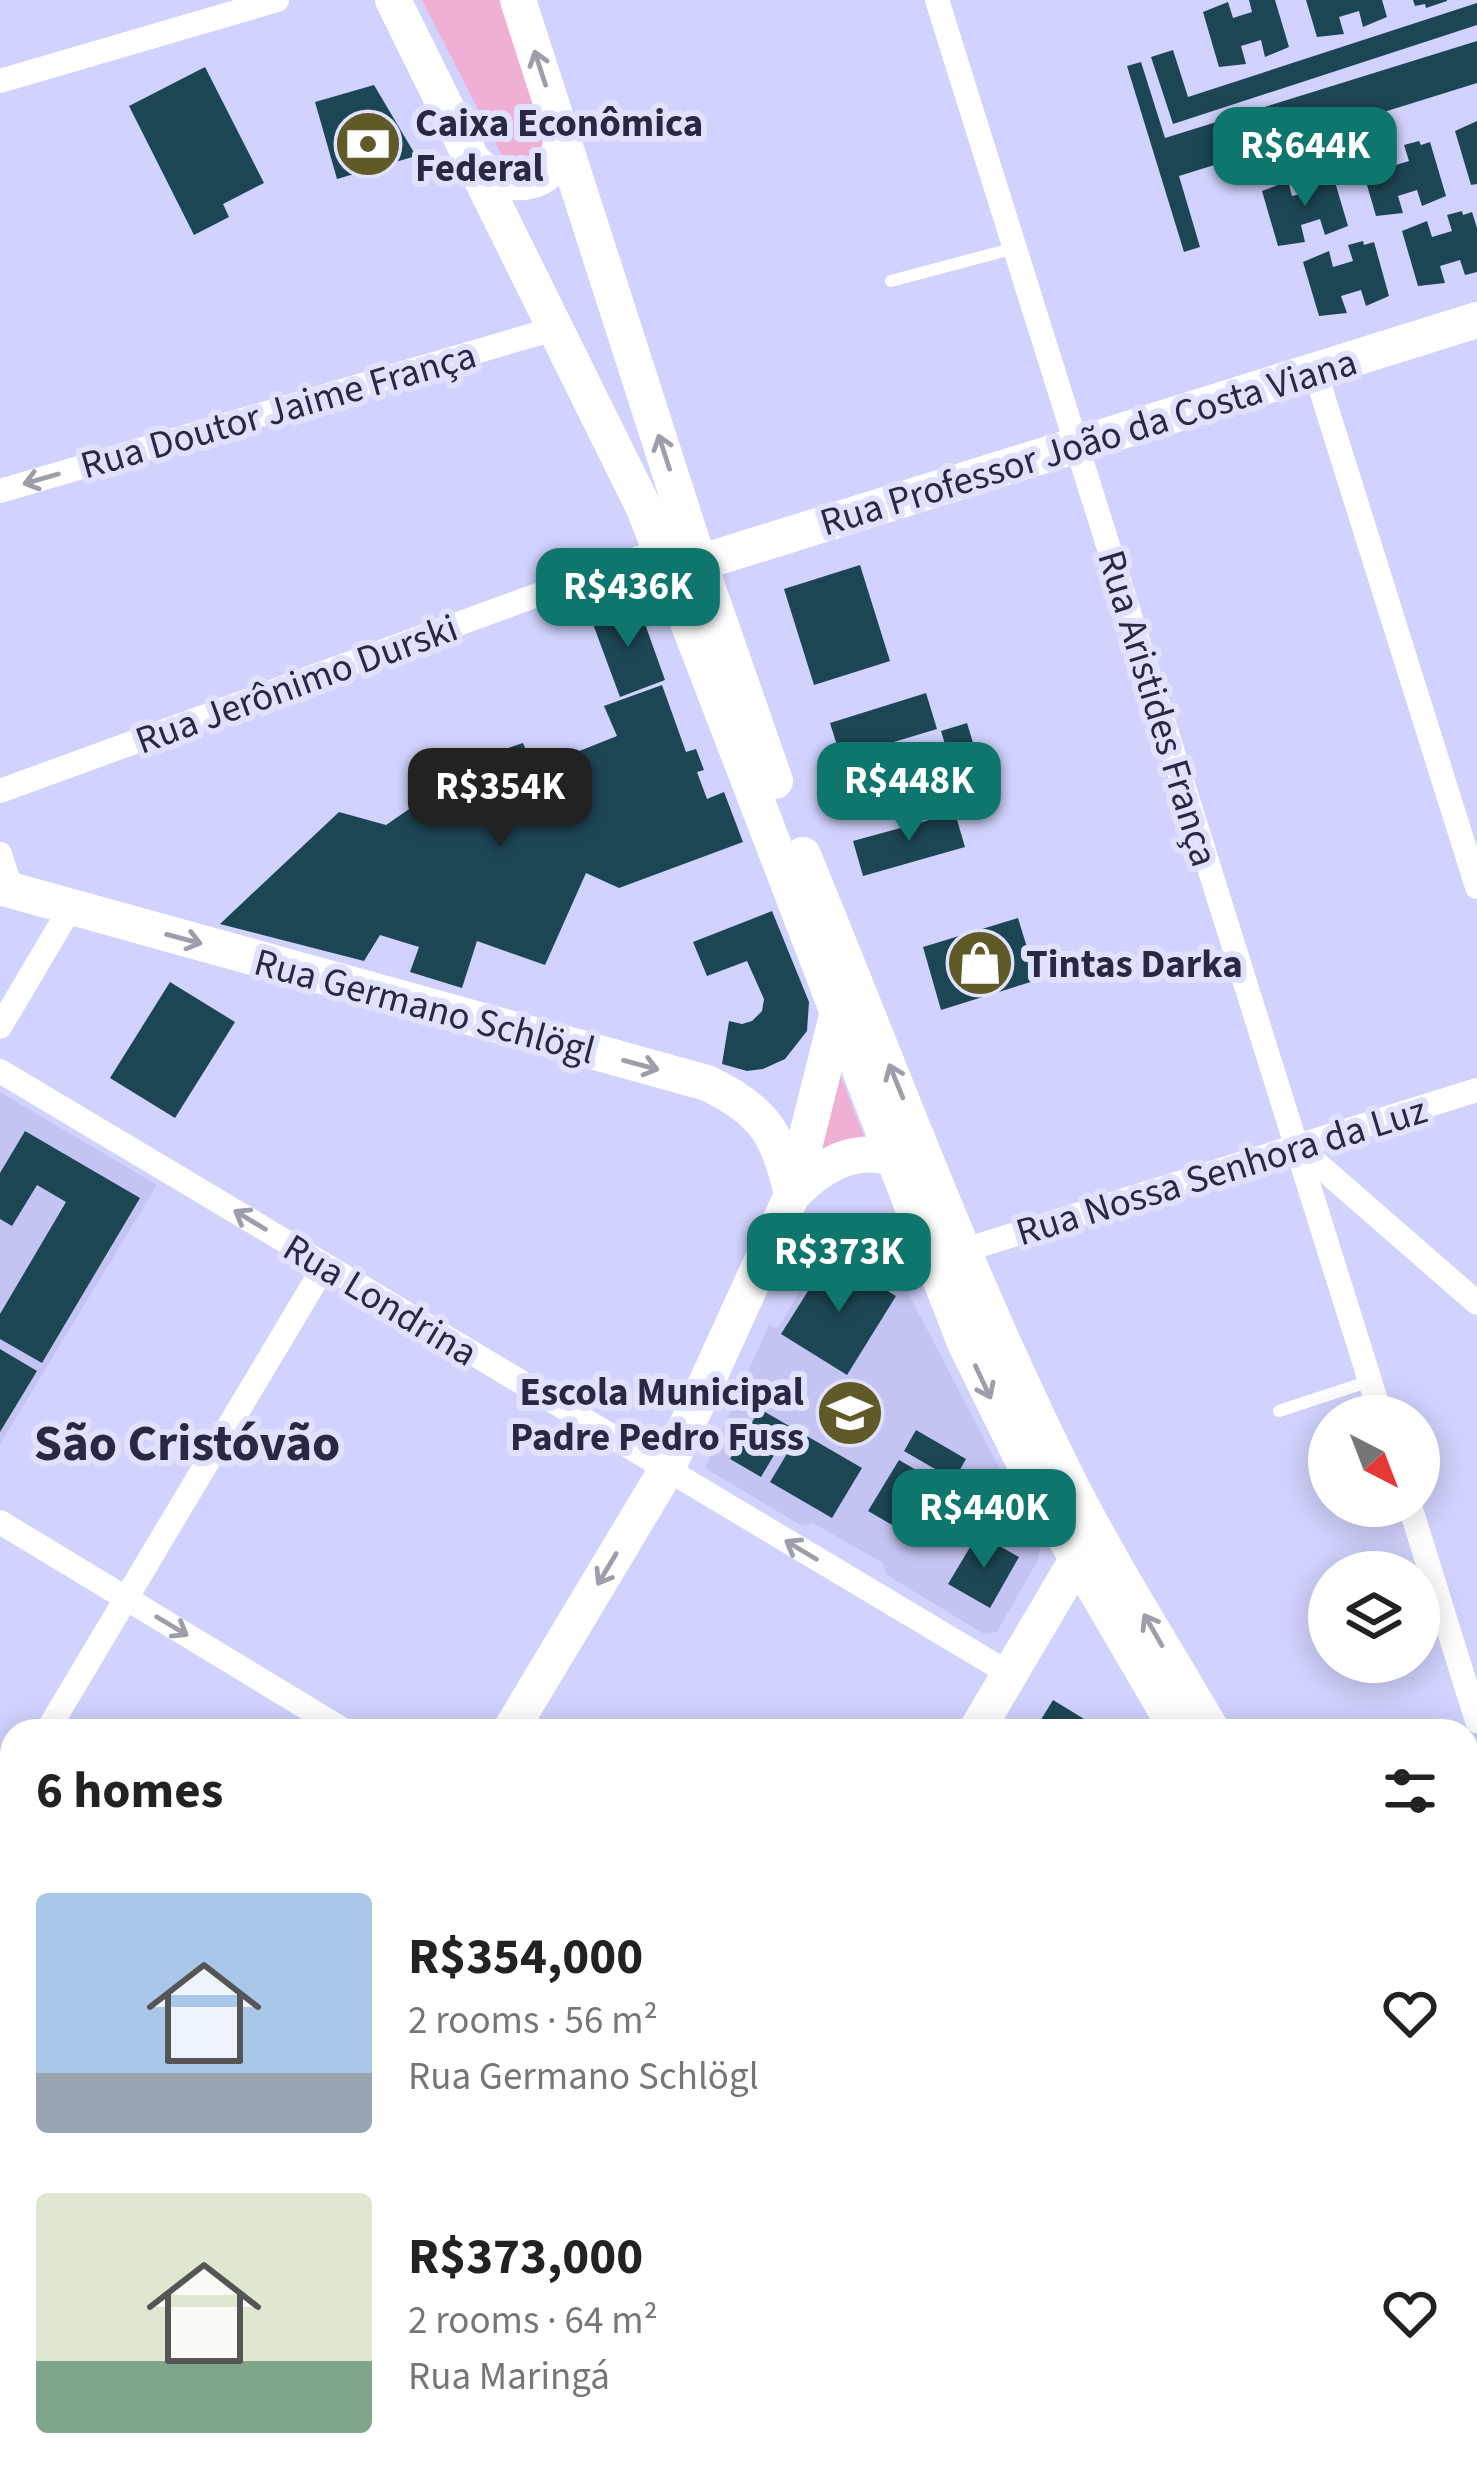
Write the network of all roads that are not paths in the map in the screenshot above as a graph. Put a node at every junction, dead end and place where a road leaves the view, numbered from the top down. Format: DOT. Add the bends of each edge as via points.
graph roads {
  1 [pos="277,0"];
  2 [pos="393,0"];
  3 [pos="518,0"];
  4 [pos="938,0"];
  5 [pos="0,81"];
  6 [pos="561,134"];
  7 [pos="475,163"];
  8 [pos="588,217"];
  9 [pos="1015,248"];
  10 [pos="519,252"];
  11 [pos="891,281"];
  12 [pos="1477,320"];
  13 [pos="557,328"];
  14 [pos="1315,371"];
  15 [pos="1077,445"];
  16 [pos="0,491"];
  17 [pos="661,550"];
  18 [pos="699,563"];
  19 [pos="0,791"];
  20 [pos="0,854"];
  21 [pos="1477,887"];
  22 [pos="6,889"];
  23 [pos="71,908"];
  24 [pos="838,1012"];
  25 [pos="0,1027"];
  26 [pos="0,1071"];
  27 [pos="1477,1090"];
  28 [pos="1297,1146"];
  29 [pos="892,1156"];
  30 [pos="941,1190"];
  31 [pos="792,1196"];
  32 [pos="965,1250"];
  33 [pos="325,1264"];
  34 [pos="1477,1303"];
  35 [pos="1370,1381"];
  36 [pos="1375,1395"];
  37 [pos="1279,1411"];
  38 [pos="667,1469"];
  39 [pos="0,1522"];
  40 [pos="1417,1527"];
  41 [pos="1086,1545"];
  42 [pos="126,1598"];
  43 [pos="1010,1674"];
  44 [pos="53,1719"];
  45 [pos="325,1719"];
  46 [pos="517,1719"];
  47 [pos="983,1719"];
  48 [pos="1172,1719"];
  49 [pos="1205,1719"];
  50 [pos="1476,1719"];
  1 -- 5 [label="street"];
  2 -- 7 [label="main road"];
  6 -- 3 [label="main road, one-way"];
  4 -- 9 [label="street, Rua Aristides França"];
  6 -- 7 [label="main road" via="562,150 539,178 504,183"];
  6 -- 8 [label="main road"];
  7 -- 10 [label="main road"];
  8 -- 10 [label="main road" via="553,197 536,201 516,229"];
  18 -- 8 [label="main road, one-way"];
  9 -- 11 [label="lane"];
  9 -- 15 [label="street, Rua Aristides França"];
  10 -- 13 [label="main road"];
  12 -- 14 [label="main road, Rua Professor João da Costa Viana"];
  13 -- 16 [label="street, Rua Doutor Jaime França, one-way"];
  13 -- 17 [label="main road"];
  14 -- 15 [label="main road, Rua Professor João da Costa Viana"];
  14 -- 21 [label="street"];
  15 -- 18 [label="main road, Rua Professor João da Costa Viana"];
  15 -- 28 [label="street, Rua Aristides França"];
  17 -- 19 [label="street, Rua Jerônimo Durski"];
  17 -- 24 [label="main road"];
  30 -- 18 [label="main road, one-way" via="794,833"];
  20 -- 22 [label="street"];
  22 -- 23 [label="main road, Rua Germano Schlögl"];
  23 -- 25 [label="street"];
  23 -- 31 [label="main road, Rua Germano Schlögl, one-way" via="707,1083 767,1125"];
  24 -- 29 [label="main road"];
  24 -- 31 [label="main road"];
  33 -- 26 [label="street, Rua Londrina, one-way"];
  27 -- 28 [label="street, Rua Nossa Senhora da Luz"];
  28 -- 32 [label="street, Rua Nossa Senhora da Luz"];
  28 -- 34 [label="street"];
  28 -- 35 [label="street, Rua Aristides França"];
  29 -- 30 [label="main road"];
  29 -- 31 [label="main road" via="840,1158"];
  29 -- 41 [label="main road, one-way" via="965,1343"];
  30 -- 32 [label="main road"];
  31 -- 38 [label="main road"];
  32 -- 41 [label="main road"];
  33 -- 38 [label="street, Rua Londrina"];
  33 -- 42 [label="street"];
  35 -- 36 [label="street, Rua Aristides França"];
  35 -- 37 [label="lane"];
  43 -- 38 [label="street, Rua Londrina, one-way"];
  38 -- 46 [label="main road, one-way"];
  39 -- 42 [label="street"];
  40 -- 50 [label="street"];
  41 -- 43 [label="main road"];
  41 -- 48 [label="main road"];
  49 -- 41 [label="main road, one-way"];
  42 -- 44 [label="street"];
  42 -- 45 [label="street, one-way"];
  43 -- 47 [label="main road"];
}
